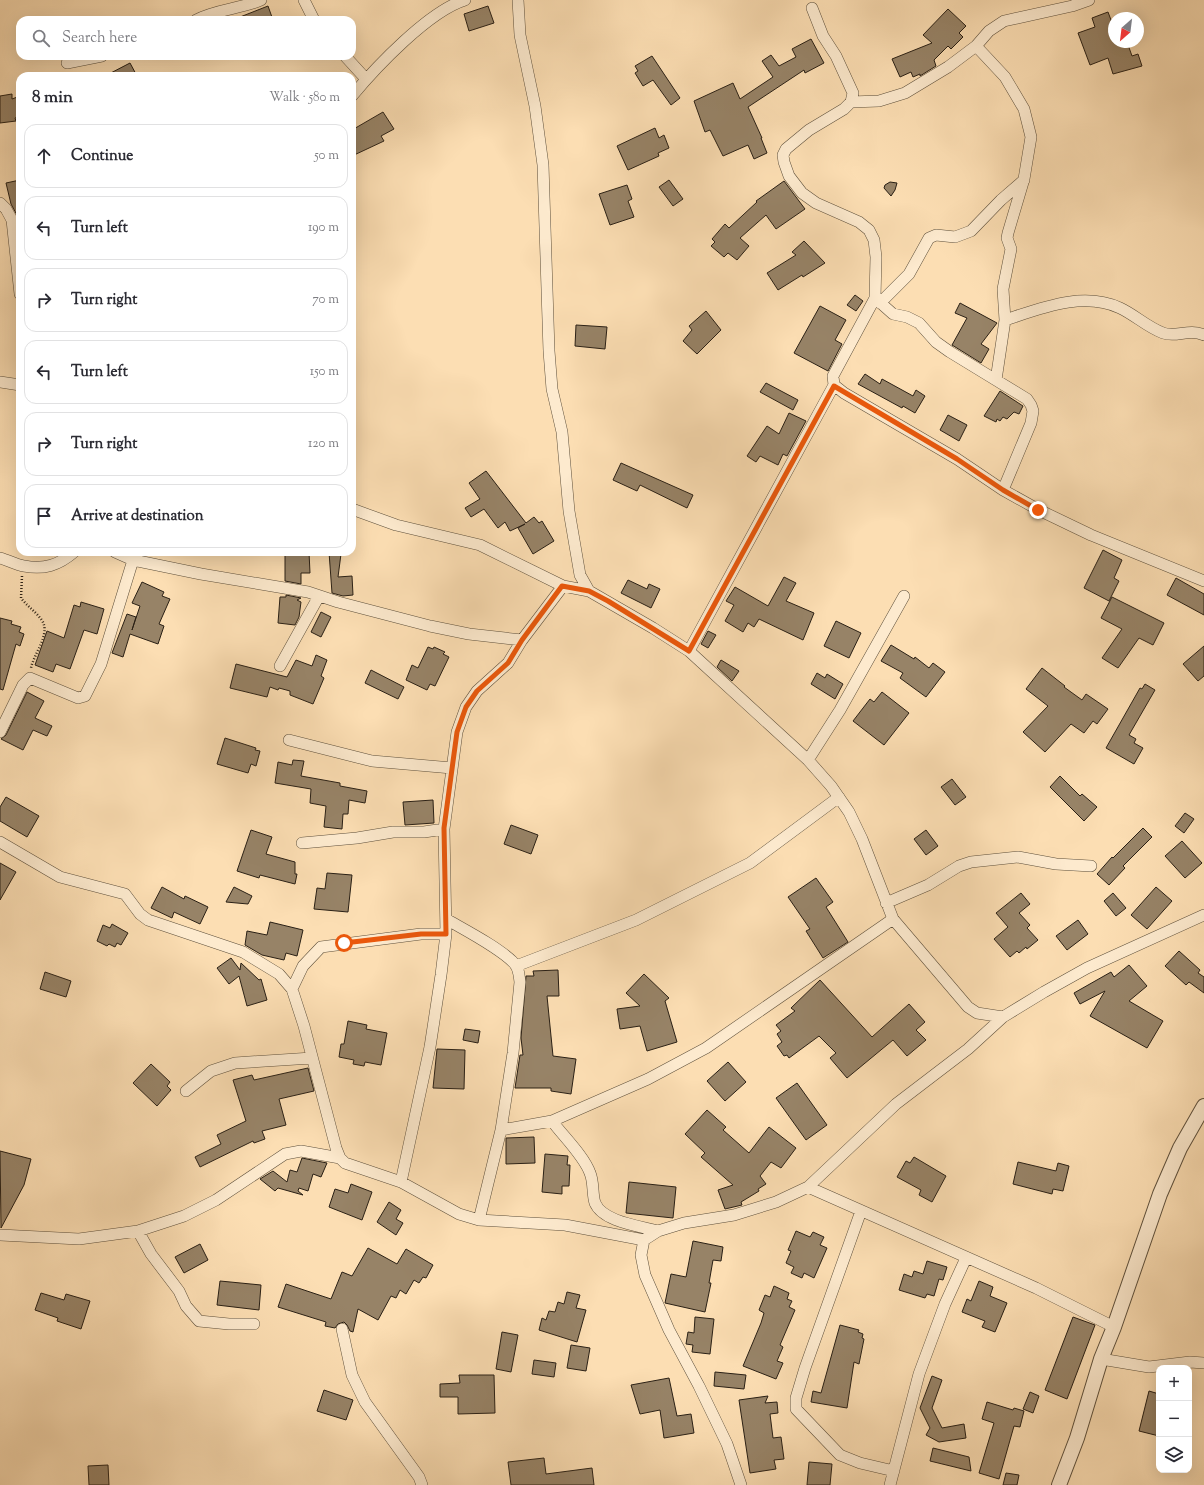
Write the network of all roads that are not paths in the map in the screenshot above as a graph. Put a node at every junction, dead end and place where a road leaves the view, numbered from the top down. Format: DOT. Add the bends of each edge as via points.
graph roads {
  1 [pos="261,0"];
  2 [pos="304,0"];
  3 [pos="465,0"];
  4 [pos="518,0"];
  5 [pos="1089,0"];
  6 [pos="812,8"];
  7 [pos="206,16"];
  8 [pos="312,16"];
  9 [pos="976,46"];
  10 [pos="84,60"];
  11 [pos="349,60"];
  12 [pos="67,64"];
  13 [pos="366,79"];
  14 [pos="356,91"];
  15 [pos="851,102"];
  16 [pos="1024,179"];
  17 [pos="0,203"];
  18 [pos="16,257"];
  19 [pos="877,300"];
  20 [pos="1005,320"];
  21 [pos="1204,335"];
  22 [pos="996,380"];
  23 [pos="0,382"];
  24 [pos="16,384"];
  25 [pos="834,386"];
  26 [pos="1003,490"];
  27 [pos="356,510"];
  28 [pos="68,556"];
  29 [pos="124,556"];
  30 [pos="0,558"];
  31 [pos="133,560"];
  32 [pos="1204,581"];
  33 [pos="562,586"];
  34 [pos="589,591"];
  35 [pos="318,596"];
  36 [pos="904,596"];
  37 [pos="522,640"];
  38 [pos="689,651"];
  39 [pos="280,666"];
  40 [pos="0,732"];
  41 [pos="289,740"];
  42 [pos="808,760"];
  43 [pos="452,768"];
  44 [pos="839,797"];
  45 [pos="444,828"];
  46 [pos="0,842"];
  47 [pos="302,843"];
  48 [pos="1091,866"];
  49 [pos="886,903"];
  50 [pos="1204,915"];
  51 [pos="446,919"];
  52 [pos="893,919"];
  53 [pos="446,934"];
  54 [pos="516,966"];
  55 [pos="292,989"];
  56 [pos="1003,1017"];
  57 [pos="312,1058"];
  58 [pos="186,1091"];
  59 [pos="1204,1106"];
  60 [pos="552,1121"];
  61 [pos="501,1130"];
  62 [pos="340,1158"];
  63 [pos="401,1182"];
  64 [pos="808,1187"];
  65 [pos="861,1210"];
  66 [pos="479,1220"];
  67 [pos="138,1231"];
  68 [pos="658,1231"];
  69 [pos="0,1235"];
  70 [pos="644,1240"];
  71 [pos="966,1258"];
  72 [pos="254,1324"];
  73 [pos="1114,1327"];
  74 [pos="342,1329"];
  75 [pos="1101,1359"];
  76 [pos="1204,1363"];
  77 [pos="894,1471"];
  78 [pos="422,1485"];
  79 [pos="741,1485"];
  80 [pos="890,1485"];
  81 [pos="1060,1485"];
  1 -- 7 [label="street"];
  2 -- 8 [label="street"];
  3 -- 13 [label="street" via="440,12 400,44"];
  4 -- 34 [label="street" via="520,35 535,106 543,165 552,389 562,432 569,511 580,575"];
  5 -- 9 [label="street" via="1004,21 989,31"];
  6 -- 15 [label="street" via="823,36 846,76 853,93"];
  9 -- 15 [label="street" via="948,67 905,93 879,101"];
  9 -- 16 [label="street" via="1005,77 1024,109 1031,137"];
  10 -- 12 [label="street"];
  11 -- 13 [label="street"];
  13 -- 14 [label="street"];
  15 -- 19 [label="street" via="794,141 783,155 789,176 802,193 859,222 869,230 874,240"];
  16 -- 19 [label="street" via="971,231 955,237 936,235 929,238 909,274"];
  16 -- 20 [label="street" via="1007,238 1011,249 1003,289"];
  17 -- 18 [label="street" via="12,220"];
  19 -- 22 [label="street" via="893,314 913,320 950,352"];
  19 -- 25 [label="street" via="833,376"];
  20 -- 21 [label="street" via="1053,305 1091,300 1122,309 1165,334 1176,335 1196,331"];
  20 -- 22 [label="street"];
  22 -- 26 [label="street" via="1027,399 1032,411 1031,423"];
  23 -- 24 [label="street"];
  25 -- 26 [label="street" via="957,459"];
  25 -- 38 [label="street"];
  26 -- 32 [label="street" via="1091,535"];
  27 -- 33 [label="street" via="435,536 480,545"];
  28 -- 30 [label="street" via="47,567 24,566"];
  29 -- 31 [label="street"];
  31 -- 35 [label="street"];
  31 -- 40 [label="street" via="101,664 85,696 78,698 30,678 23,685"];
  33 -- 34 [label="street"];
  33 -- 37 [label="street"];
  34 -- 38 [label="street"];
  35 -- 37 [label="street" via="430,626 469,634"];
  35 -- 39 [label="street"];
  36 -- 42 [label="street" via="840,710"];
  37 -- 43 [label="street" via="508,663 477,691 466,707 457,732"];
  38 -- 42 [label="street"];
  41 -- 43 [label="street" via="372,761"];
  42 -- 44 [label="street"];
  43 -- 45 [label="street"];
  44 -- 49 [label="street" via="862,839"];
  44 -- 54 [label="street" via="750,863 636,920"];
  45 -- 47 [label="street"];
  45 -- 51 [label="street"];
  46 -- 55 [label="street" via="60,877 126,894 140,914 148,920 243,952 279,974"];
  48 -- 49 [label="street" via="1018,858 971,862 959,866 928,885"];
  49 -- 52 [label="street"];
  50 -- 56 [label="street" via="1087,968"];
  51 -- 53 [label="street"];
  51 -- 54 [label="street" via="514,962"];
  52 -- 56 [label="street" via="968,1007 977,1013"];
  52 -- 60 [label="street" via="706,1048 648,1079"];
  53 -- 55 [label="street" via="413,935 321,947 303,966"];
  53 -- 63 [label="street" via="430,1047"];
  54 -- 61 [label="street" via="520,982 513,1053"];
  55 -- 57 [label="street"];
  56 -- 64 [label="street" via="968,1049 896,1104"];
  57 -- 58 [label="street" via="235,1063 211,1071"];
  57 -- 62 [label="street"];
  59 -- 73 [label="street" via="1180,1148 1160,1194"];
  60 -- 61 [label="street"];
  60 -- 68 [label="street" via="584,1162 590,1173 596,1204 603,1214 612,1219"];
  61 -- 66 [label="street"];
  62 -- 63 [label="street" via="345,1163"];
  62 -- 67 [label="street" via="301,1151 285,1154 216,1200 184,1216"];
  63 -- 66 [label="street" via="459,1214"];
  64 -- 65 [label="street"];
  64 -- 68 [label="street" via="776,1202"];
  65 -- 71 [label="street"];
  65 -- 77 [label="street" via="805,1368 796,1398 796,1409 840,1455"];
  66 -- 70 [label="street" via="565,1225"];
  67 -- 69 [label="street" via="79,1239"];
  67 -- 72 [label="street" via="151,1254 179,1291 186,1306 199,1321"];
  68 -- 70 [label="street"];
  70 -- 79 [label="street" via="641,1255 644,1275 727,1444"];
  71 -- 73 [label="street" via="1036,1288"];
  71 -- 77 [label="street" via="945,1304 919,1374"];
  73 -- 75 [label="street"];
  74 -- 78 [label="street" via="352,1375 365,1402 419,1477"];
  75 -- 76 [label="street" via="1149,1367 1190,1362"];
  75 -- 81 [label="street"];
  77 -- 80 [label="street"];
}
